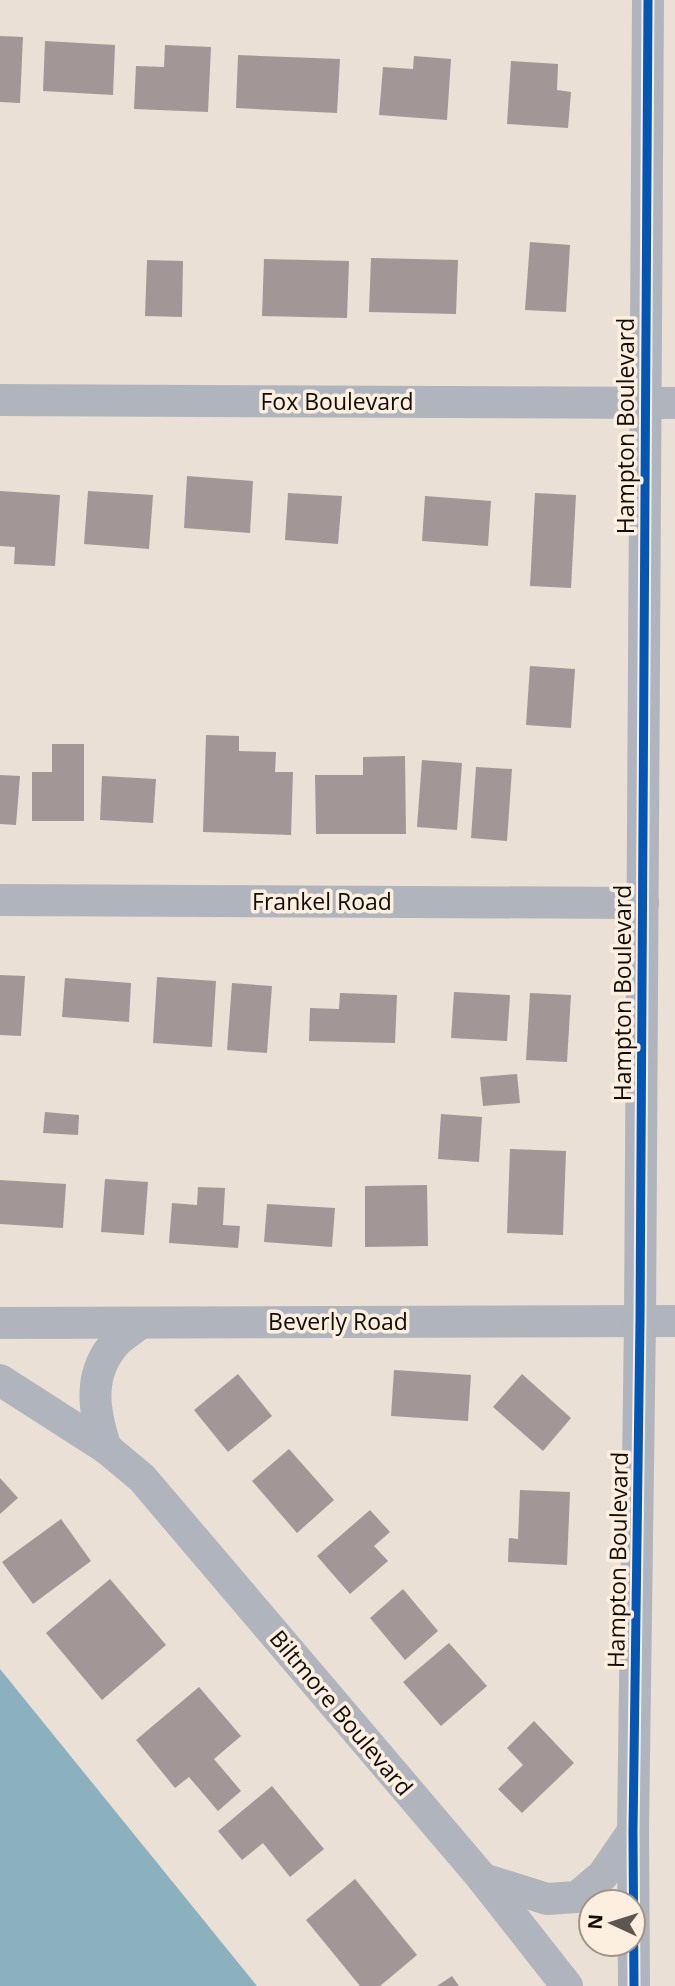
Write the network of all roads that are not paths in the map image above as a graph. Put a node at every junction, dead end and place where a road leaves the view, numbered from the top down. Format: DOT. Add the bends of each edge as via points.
graph roads {
  1 [pos="648,0"];
  2 [pos="0,400"];
  3 [pos="660,403"];
  4 [pos="0,900"];
  5 [pos="643,903"];
  6 [pos="640,1321"];
  7 [pos="675,1321"];
  8 [pos="0,1323"];
  9 [pos="140,1323"];
  10 [pos="0,1380"];
  11 [pos="106,1448"];
  12 [pos="633,1831"];
  13 [pos="483,1879"];
  14 [pos="567,1986"];
  15 [pos="634,1986"];
  1 -- 3 [label="street, Hampton Boulevard"];
  2 -- 3 [label="street, Fox Boulevard"];
  3 -- 5 [label="street, Hampton Boulevard"];
  4 -- 5 [label="street, Frankel Road"];
  5 -- 6 [label="street, Hampton Boulevard"];
  6 -- 7 [label="street, Beverly Road"];
  6 -- 9 [label="street, Beverly Road"];
  6 -- 12 [label="street, Hampton Boulevard"];
  8 -- 9 [label="street, Beverly Road"];
  9 -- 11 [label="street" via="108,1353 96,1384 97,1422"];
  10 -- 11 [label="street, Biltmore Boulevard"];
  11 -- 13 [label="street, Biltmore Boulevard" via="142,1478"];
  12 -- 13 [label="street" via="603,1875 577,1897 547,1899"];
  12 -- 15 [label="street, Hampton Boulevard"];
  13 -- 14 [label="street, Biltmore Boulevard"];
}
